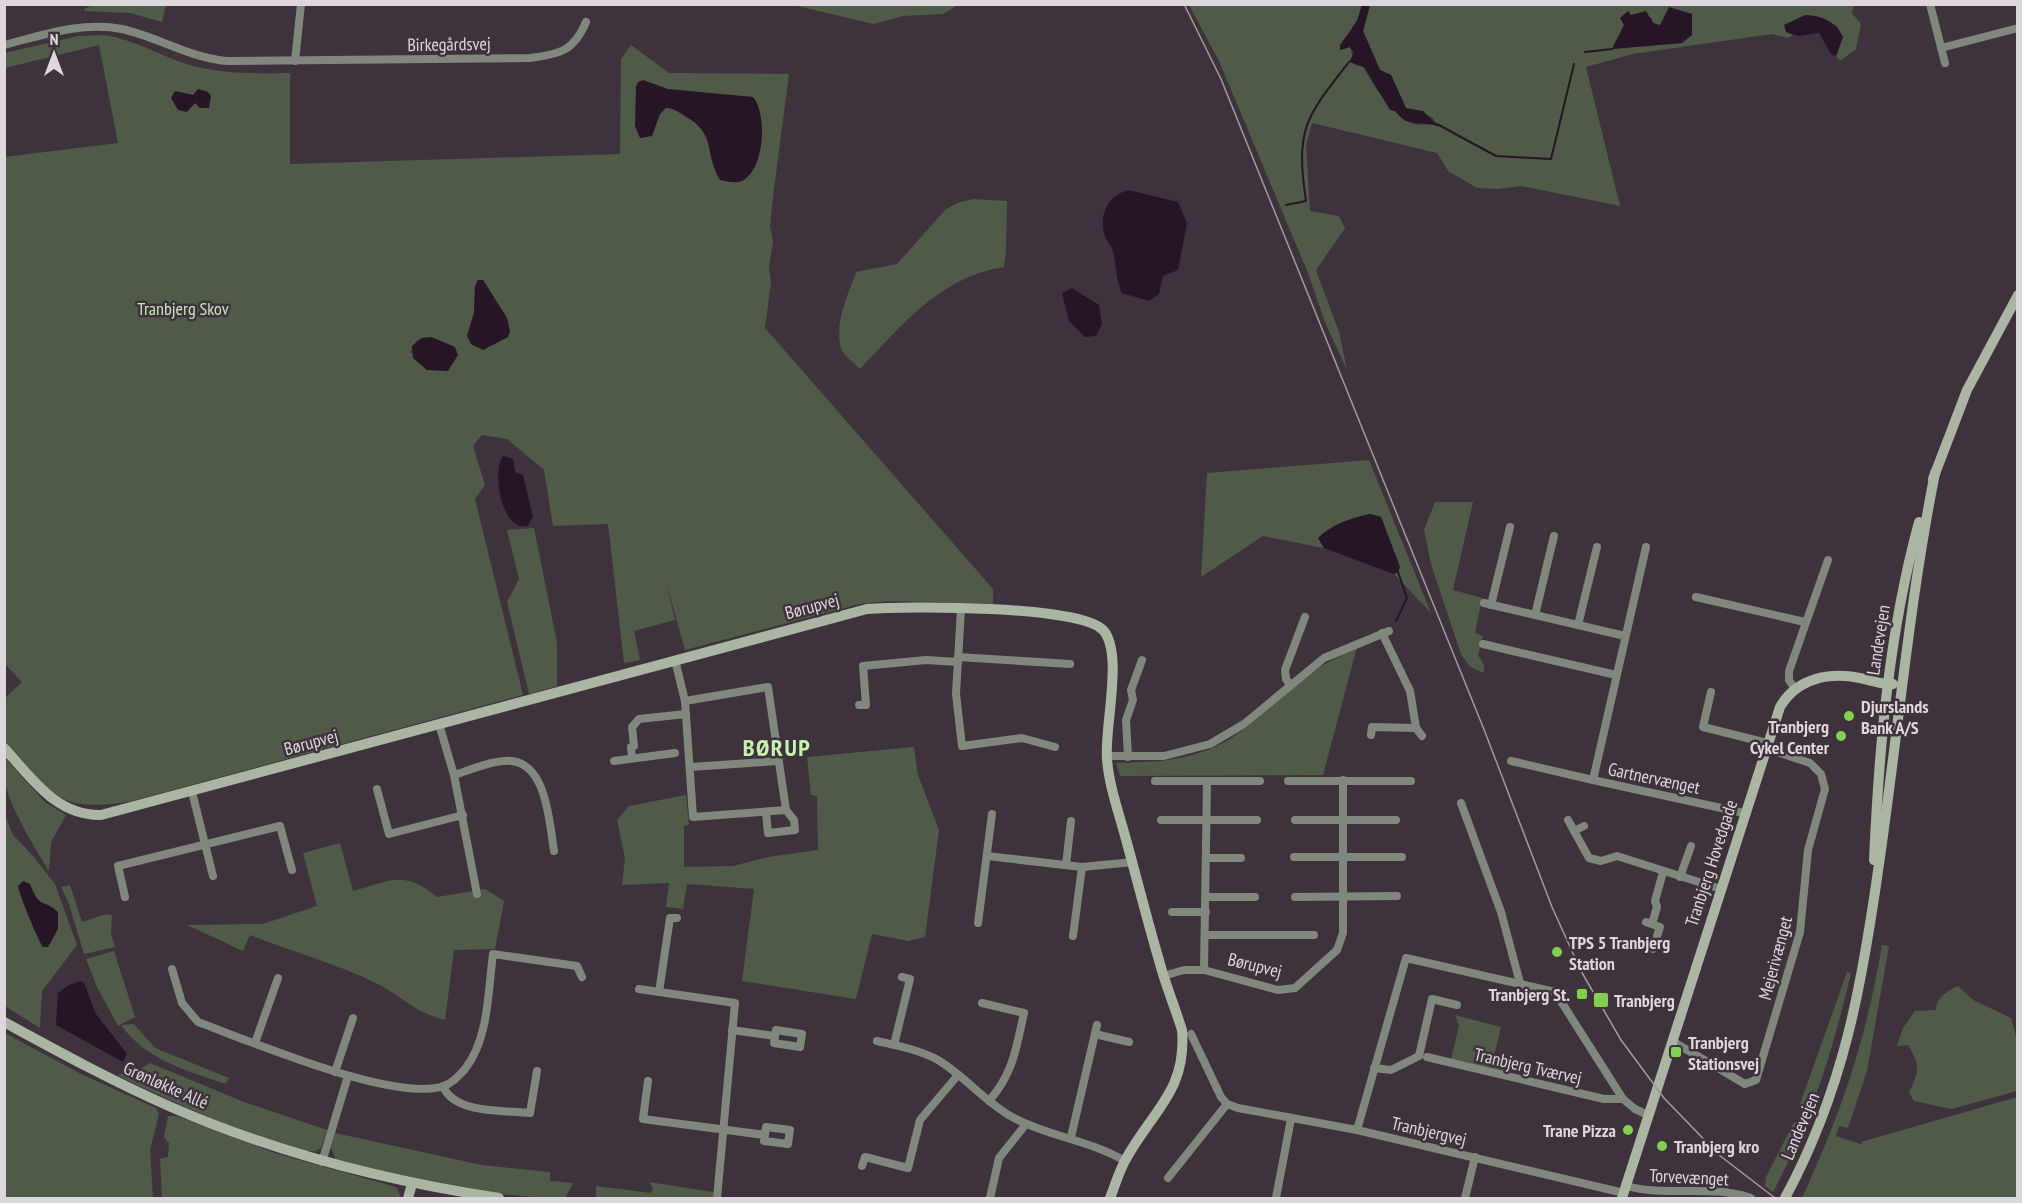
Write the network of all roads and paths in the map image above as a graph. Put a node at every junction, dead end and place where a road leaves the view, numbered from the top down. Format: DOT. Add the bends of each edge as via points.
graph roads {
  1 [pos="302,4"];
  2 [pos="1930,4"];
  3 [pos="586,22"];
  4 [pos="2018,28"];
  5 [pos="4,45"];
  6 [pos="1941,48"];
  7 [pos="295,61"];
  8 [pos="1945,63"];
  9 [pos="2018,295"];
  10 [pos="1935,473"];
  11 [pos="1510,526"];
  12 [pos="1554,536"];
  13 [pos="1597,547"];
  14 [pos="1646,547"];
  15 [pos="1828,560"];
  16 [pos="1696,597"];
  17 [pos="961,609"];
  18 [pos="1535,615"];
  19 [pos="1305,617"];
  20 [pos="1805,622"];
  21 [pos="1578,625"];
  22 [pos="1625,636"];
  23 [pos="1483,644"];
  24 [pos="958,659"];
  25 [pos="675,660"];
  26 [pos="1142,660"];
  27 [pos="1070,664"];
  28 [pos="1616,675"];
  29 [pos="1888,681"];
  30 [pos="1902,682"];
  31 [pos="1290,685"];
  32 [pos="1795,689"];
  33 [pos="1711,692"];
  34 [pos="685,701"];
  35 [pos="859,705"];
  36 [pos="686,714"];
  37 [pos="439,724"];
  38 [pos="1416,728"];
  39 [pos="1371,735"];
  40 [pos="1422,736"];
  41 [pos="1766,746"];
  42 [pos="1055,747"];
  43 [pos="4,748"];
  44 [pos="675,753"];
  45 [pos="1106,756"];
  46 [pos="1128,756"];
  47 [pos="632,758"];
  48 [pos="614,761"];
  49 [pos="777,761"];
  50 [pos="1511,761"];
  51 [pos="691,767"];
  52 [pos="454,775"];
  53 [pos="1343,780"];
  54 [pos="1593,780"];
  55 [pos="1155,781"];
  56 [pos="1207,781"];
  57 [pos="1260,781"];
  58 [pos="1288,781"];
  59 [pos="1411,781"];
  60 [pos="377,789"];
  61 [pos="192,792"];
  62 [pos="1461,802"];
  63 [pos="786,810"];
  64 [pos="766,812"];
  65 [pos="1744,813"];
  66 [pos="992,814"];
  67 [pos="463,815"];
  68 [pos="1161,819"];
  69 [pos="1206,819"];
  70 [pos="1257,819"];
  71 [pos="1568,819"];
  72 [pos="1295,820"];
  73 [pos="1343,820"];
  74 [pos="1396,820"];
  75 [pos="1071,821"];
  76 [pos="1584,826"];
  77 [pos="1574,831"];
  78 [pos="205,844"];
  79 [pos="1690,846"];
  80 [pos="554,851"];
  81 [pos="987,856"];
  82 [pos="1294,857"];
  83 [pos="1344,857"];
  84 [pos="1402,857"];
  85 [pos="1206,858"];
  86 [pos="1241,858"];
  87 [pos="1133,862"];
  88 [pos="1066,865"];
  89 [pos="1082,867"];
  90 [pos="292,870"];
  91 [pos="1663,872"];
  92 [pos="213,876"];
  93 [pos="1680,877"];
  94 [pos="1721,889"];
  95 [pos="477,894"];
  96 [pos="1397,896"];
  97 [pos="125,897"];
  98 [pos="1206,897"];
  99 [pos="1255,897"];
  100 [pos="1295,897"];
  101 [pos="1344,897"];
  102 [pos="1172,912"];
  103 [pos="1206,912"];
  104 [pos="677,918"];
  105 [pos="978,923"];
  106 [pos="1871,923"];
  107 [pos="1206,935"];
  108 [pos="1314,935"];
  109 [pos="1073,936"];
  110 [pos="1653,949"];
  111 [pos="172,969"];
  112 [pos="1204,969"];
  113 [pos="1163,976"];
  114 [pos="582,977"];
  115 [pos="902,977"];
  116 [pos="278,978"];
  117 [pos="1520,983"];
  118 [pos="639,989"];
  119 [pos="659,992"];
  120 [pos="982,1003"];
  121 [pos="1457,1005"];
  122 [pos="353,1018"];
  123 [pos="4,1022"];
  124 [pos="1097,1025"];
  125 [pos="732,1030"];
  126 [pos="1095,1034"];
  127 [pos="1191,1034"];
  128 [pos="775,1036"];
  129 [pos="877,1041"];
  130 [pos="1672,1041"];
  131 [pos="1129,1042"];
  132 [pos="255,1043"];
  133 [pos="894,1045"];
  134 [pos="1427,1057"];
  135 [pos="1374,1068"];
  136 [pos="537,1071"];
  137 [pos="335,1072"];
  138 [pos="958,1075"];
  139 [pos="348,1076"];
  140 [pos="648,1081"];
  141 [pos="443,1086"];
  142 [pos="1623,1099"];
  143 [pos="989,1101"];
  144 [pos="1227,1104"];
  145 [pos="1648,1115"];
  146 [pos="1291,1119"];
  147 [pos="1026,1124"];
  148 [pos="723,1129"];
  149 [pos="1357,1130"];
  150 [pos="765,1135"];
  151 [pos="1071,1137"];
  152 [pos="1475,1157"];
  153 [pos="1125,1161"];
  154 [pos="322,1162"];
  155 [pos="862,1166"];
  156 [pos="1168,1178"];
  157 [pos="412,1184"];
  158 [pos="1624,1192"];
  159 [pos="408,1198"];
  160 [pos="499,1198"];
  161 [pos="717,1198"];
  162 [pos="990,1198"];
  163 [pos="1110,1198"];
  164 [pos="1276,1198"];
  165 [pos="1465,1198"];
  166 [pos="1751,1198"];
  167 [pos="1785,1198"];
  1 -- 7 [label="street"];
  2 -- 6 [label="street"];
  3 -- 7 [label="street, Birkegårdsvej" via="571,47 545,56"];
  4 -- 6 [label="street"];
  5 -- 7 [label="street, Birkegårdsvej" via="88,26 123,29 212,60"];
  6 -- 8 [label="street"];
  9 -- 10 [label="street, Landevejen" via="1967,390"];
  10 -- 29 [label="street, Landevejen" via="1910,555"];
  10 -- 30 [label="street, Landevejen"];
  11 -- 18 [label="street" via="1488,604"];
  12 -- 18 [label="street"];
  13 -- 21 [label="street"];
  14 -- 22 [label="street, Gartnervænget"];
  15 -- 20 [label="street"];
  16 -- 20 [label="street"];
  17 -- 24 [label="street"];
  17 -- 25 [label="street, Børupvej" via="867,609"];
  17 -- 45 [label="street, Børupvej" via="1065,615 1103,629 1112,652"];
  18 -- 21 [label="street"];
  19 -- 31 [label="street" via="1285,670"];
  20 -- 32 [label="street" via="1788,676"];
  21 -- 22 [label="street"];
  22 -- 28 [label="street, Gartnervænget"];
  23 -- 28 [label="street"];
  24 -- 27 [label="street"];
  24 -- 35 [label="street" via="862,666 866,705"];
  24 -- 42 [label="street" via="957,705 962,746 1022,738"];
  25 -- 34 [label="street"];
  25 -- 37 [label="street, Børupvej"];
  26 -- 46 [label="street" via="1126,720"];
  28 -- 54 [label="street, Gartnervænget"];
  29 -- 30 [label="street"];
  29 -- 32 [label="street" via="1820,677"];
  29 -- 106 [label="street, Landevejen"];
  30 -- 106 [label="street, Landevejen"];
  31 -- 38 [label="street" via="1324,658 1385,632 1410,691"];
  31 -- 46 [label="street" via="1244,724 1210,744 1164,756"];
  32 -- 41 [label="street, Tranbjerg Hovedgade" via="1780,707"];
  33 -- 41 [label="street" via="1703,728"];
  34 -- 36 [label="street"];
  34 -- 49 [label="street" via="768,687"];
  36 -- 47 [label="street" via="639,719 632,727"];
  36 -- 51 [label="street"];
  37 -- 52 [label="street"];
  37 -- 61 [label="street, Børupvej"];
  38 -- 39 [label="street" via="1372,728"];
  38 -- 40 [label="street"];
  41 -- 65 [label="street, Tranbjerg Hovedgade"];
  41 -- 130 [label="street, Mejerivænget" via="1810,763 1821,774 1825,789 1808,850 1800,932 1756,1080 1745,1084"];
  43 -- 61 [label="street, Børupvej" via="59,805 78,814 112,814"];
  44 -- 47 [label="street"];
  45 -- 46 [label="street"];
  45 -- 87 [label="street, Børupvej"];
  47 -- 48 [label="street"];
  49 -- 51 [label="street"];
  49 -- 63 [label="street" via="781,766"];
  50 -- 54 [label="street, Gartnervænget"];
  51 -- 64 [label="street" via="693,816"];
  52 -- 67 [label="street"];
  52 -- 80 [label="street" via="503,760 525,766 545,798"];
  53 -- 58 [label="street"];
  53 -- 59 [label="street"];
  53 -- 73 [label="street, Børupvej"];
  54 -- 65 [label="street, Gartnervænget"];
  55 -- 56 [label="street"];
  56 -- 57 [label="street"];
  56 -- 69 [label="street, Børupvej"];
  60 -- 67 [label="street" via="389,834"];
  61 -- 78 [label="street"];
  62 -- 117 [label="street" via="1498,910 1502,912"];
  63 -- 64 [label="street"];
  63 -- 64 [label="street" via="794,819 795,830 768,833"];
  65 -- 94 [label="street, Tranbjerg Hovedgade"];
  66 -- 81 [label="street"];
  67 -- 95 [label="street"];
  68 -- 69 [label="street"];
  69 -- 70 [label="street"];
  69 -- 85 [label="street, Børupvej"];
  71 -- 77 [label="street"];
  72 -- 73 [label="street"];
  73 -- 74 [label="street"];
  73 -- 83 [label="street, Børupvej"];
  75 -- 88 [label="street"];
  76 -- 77 [label="street"];
  77 -- 91 [label="street" via="1589,858 1601,861 1617,856"];
  78 -- 90 [label="street" via="280,826"];
  78 -- 92 [label="street"];
  78 -- 97 [label="street" via="118,866"];
  79 -- 93 [label="street"];
  81 -- 88 [label="street"];
  81 -- 105 [label="street"];
  82 -- 83 [label="street"];
  83 -- 84 [label="street"];
  83 -- 101 [label="street, Børupvej"];
  85 -- 86 [label="street"];
  85 -- 98 [label="street, Børupvej"];
  87 -- 89 [label="street"];
  87 -- 113 [label="street, Børupvej"];
  88 -- 89 [label="street"];
  89 -- 109 [label="street"];
  91 -- 93 [label="street"];
  91 -- 110 [label="street" via="1657,907 1649,923 1660,927"];
  93 -- 94 [label="street"];
  94 -- 130 [label="street, Tranbjerg Hovedgade"];
  96 -- 101 [label="street"];
  98 -- 99 [label="street"];
  98 -- 103 [label="street, Børupvej"];
  100 -- 101 [label="street"];
  101 -- 112 [label="street, Børupvej" via="1341,941 1295,988 1278,990"];
  102 -- 103 [label="street"];
  103 -- 107 [label="street, Børupvej"];
  104 -- 119 [label="street" via="670,918"];
  106 -- 167 [label="street, Landevejen" via="1842,1062 1819,1128"];
  107 -- 108 [label="street, Børupvej"];
  107 -- 112 [label="street, Børupvej"];
  111 -- 132 [label="street" via="188,1014 198,1022"];
  112 -- 113 [label="street, Børupvej"];
  113 -- 153 [label="street, Børupvej" via="1182,1030 1182,1061 1168,1099"];
  114 -- 141 [label="street" via="578,966 493,954 484,1023 476,1049 464,1070"];
  115 -- 133 [label="street" via="910,979"];
  116 -- 132 [label="street"];
  117 -- 135 [label="street" via="1406,958"];
  117 -- 142 [label="street" via="1555,992"];
  118 -- 119 [label="street"];
  119 -- 125 [label="street" via="735,1003"];
  120 -- 143 [label="street" via="1024,1012 1007,1078"];
  121 -- 135 [label="street" via="1432,999 1419,1056 1391,1071"];
  122 -- 137 [label="street"];
  123 -- 154 [label="street, Grønløkke Allé" via="170,1107"];
  124 -- 126 [label="street"];
  125 -- 128 [label="street"];
  125 -- 148 [label="street"];
  126 -- 131 [label="street"];
  126 -- 151 [label="street"];
  127 -- 144 [label="street"];
  129 -- 133 [label="street"];
  130 -- 145 [label="street, Tranbjerg Hovedgade"];
  132 -- 137 [label="street"];
  133 -- 138 [label="street" via="929,1056"];
  134 -- 142 [label="street, Tranbjerg Tværvej" via="1604,1099"];
  135 -- 149 [label="street"];
  136 -- 141 [label="street" via="530,1113 464,1105 447,1096"];
  137 -- 139 [label="street"];
  138 -- 143 [label="street"];
  138 -- 155 [label="street" via="920,1120 908,1168 865,1157"];
  139 -- 141 [label="street" via="424,1088"];
  139 -- 154 [label="street"];
  140 -- 148 [label="street" via="643,1119"];
  142 -- 145 [label="street"];
  143 -- 147 [label="street"];
  144 -- 146 [label="street, Tranbjergvej"];
  144 -- 156 [label="street"];
  145 -- 158 [label="street, Tranbjerg Hovedgade"];
  146 -- 149 [label="street, Tranbjergvej"];
  146 -- 164 [label="street"];
  147 -- 151 [label="street"];
  147 -- 162 [label="street" via="999,1158"];
  148 -- 150 [label="street"];
  148 -- 161 [label="street"];
  149 -- 152 [label="street, Tranbjergvej"];
  151 -- 153 [label="street"];
  152 -- 158 [label="street, Tranbjergvej"];
  152 -- 165 [label="street"];
  153 -- 163 [label="street, Børupvej"];
  154 -- 157 [label="street, Grønløkke Allé"];
  157 -- 159 [label="street"];
  157 -- 160 [label="street, Grønløkke Allé"];
  158 -- 166 [label="street, Torvevænget" via="1717,1191"];
}
